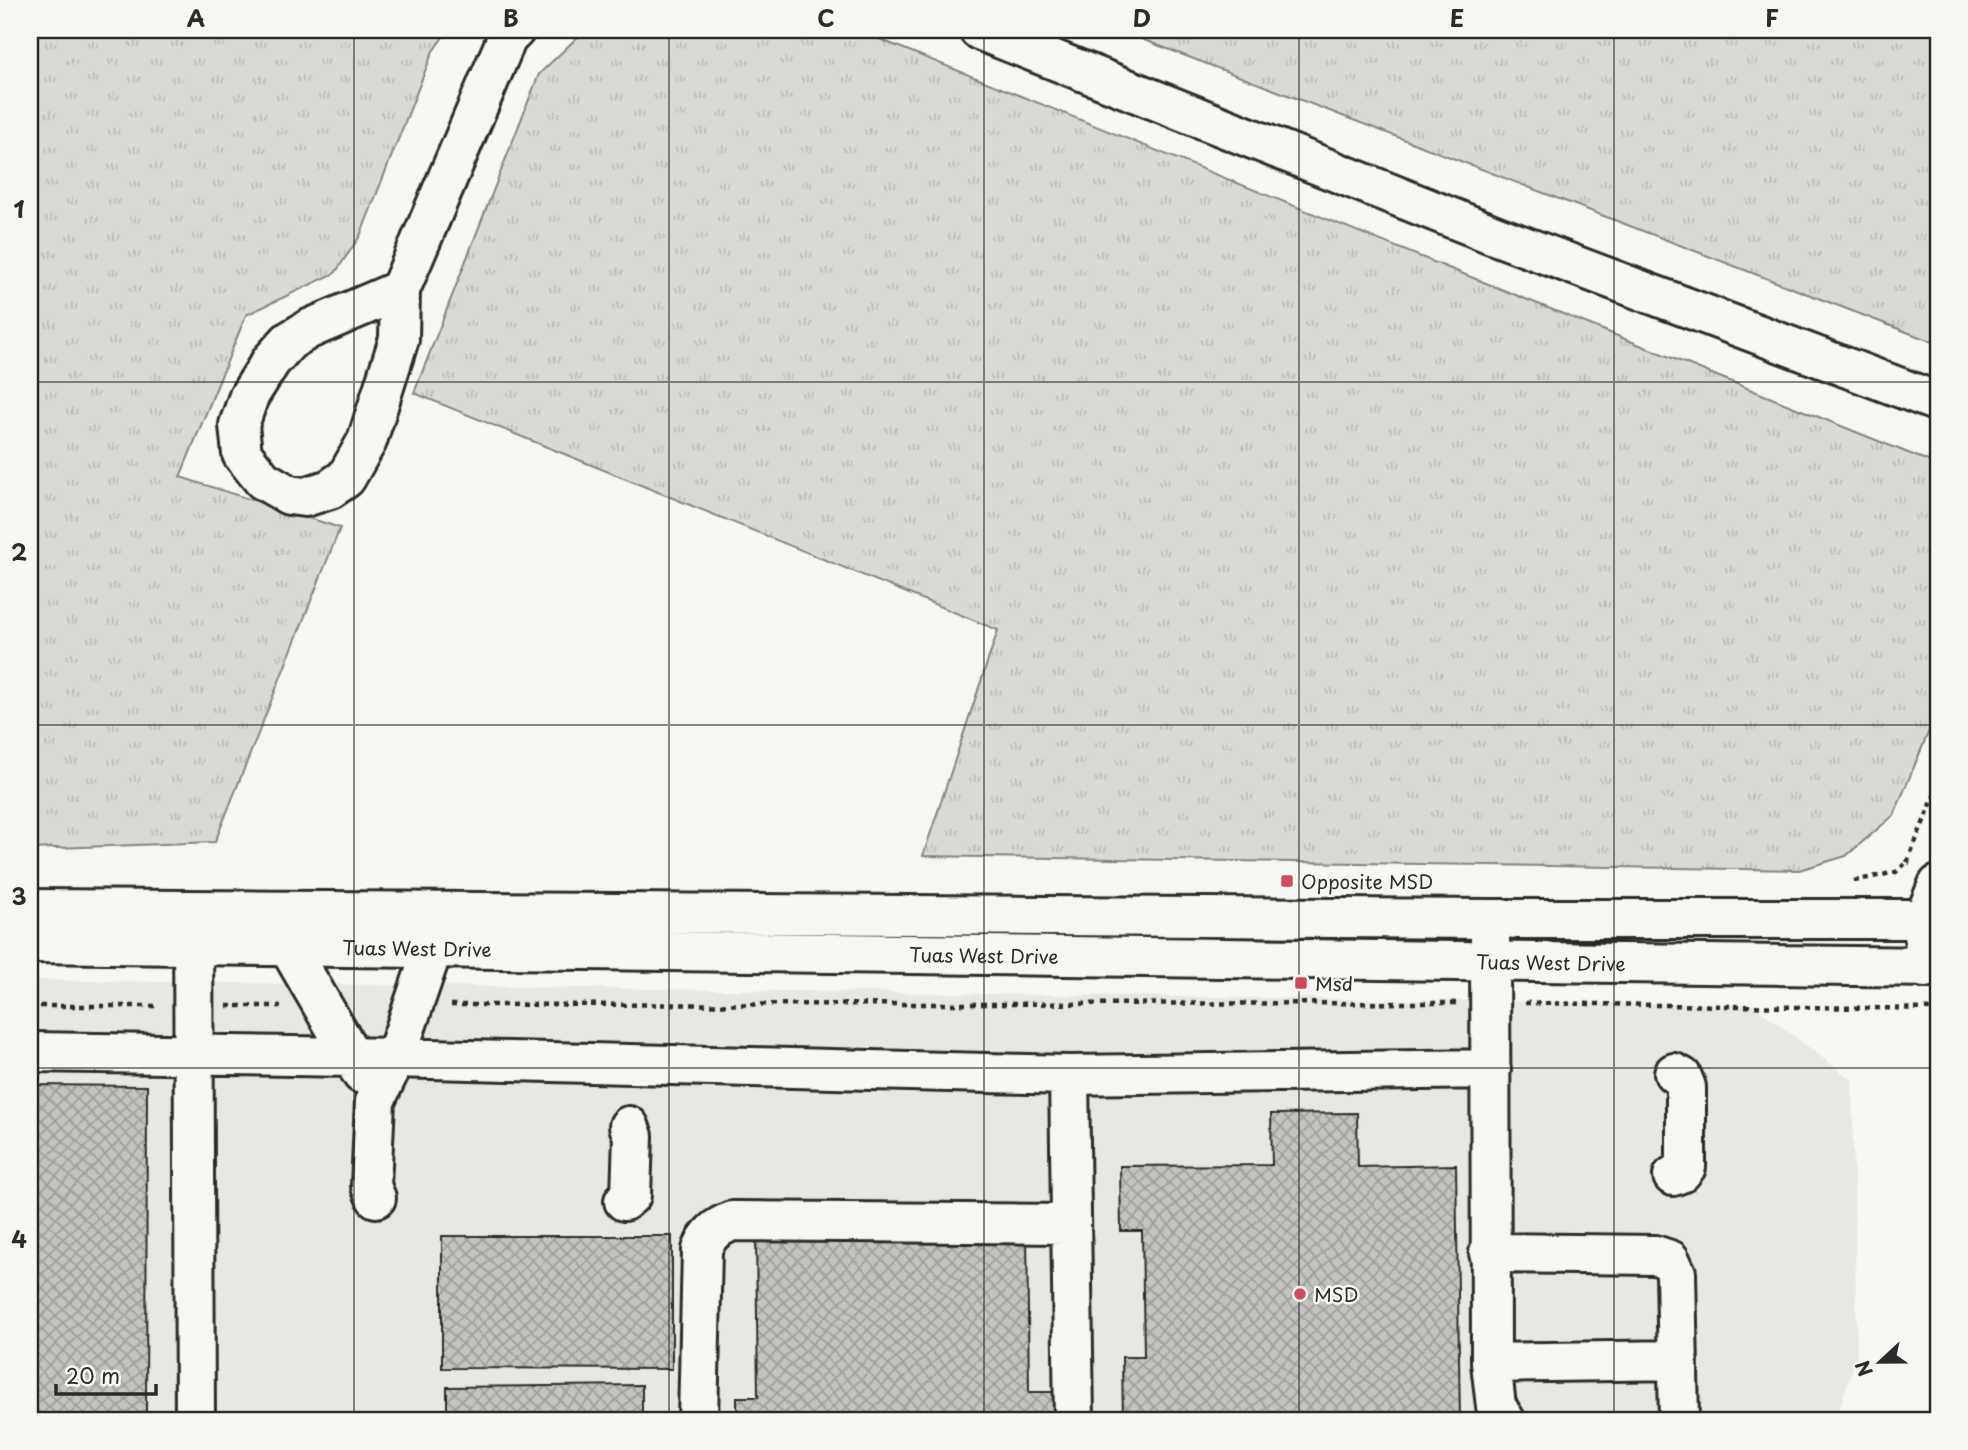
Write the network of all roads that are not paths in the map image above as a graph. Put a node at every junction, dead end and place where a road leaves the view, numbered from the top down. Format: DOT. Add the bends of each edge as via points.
graph roads {
  1 [pos="515,30"];
  2 [pos="979,30"];
  3 [pos="400,290"];
  4 [pos="1938,402"];
  5 [pos="1934,908"];
  6 [pos="30,909"];
  7 [pos="1490,919"];
  8 [pos="193,927"];
  9 [pos="290,928"];
  10 [pos="30,943"];
  11 [pos="433,948"];
  12 [pos="1490,960"];
  13 [pos="1932,967"];
  14 [pos="30,1052"];
  15 [pos="194,1054"];
  16 [pos="353,1057"];
  17 [pos="395,1059"];
  18 [pos="1491,1069"];
  19 [pos="1674,1073"];
  20 [pos="1069,1075"];
  21 [pos="375,1110"];
  22 [pos="629,1126"];
  23 [pos="1673,1176"];
  24 [pos="376,1198"];
  25 [pos="624,1201"];
  26 [pos="1071,1224"];
  27 [pos="1489,1253"];
  28 [pos="1678,1360"];
  29 [pos="1491,1363"];
  30 [pos="195,1420"];
  31 [pos="698,1420"];
  32 [pos="1074,1420"];
  33 [pos="1506,1420"];
  34 [pos="1679,1420"];
  1 -- 3 [label="main road" via="507,38"];
  2 -- 4 [label="main road" via="1497,236"];
  3 -- 3 [label="main road" via="399,339 367,442 346,478 305,497 289,495 263,480 243,454 239,425 249,396 271,361 289,341"];
  5 -- 7 [label="main road, Tuas West Drive"];
  5 -- 13 [label="main road"];
  6 -- 8 [label="main road, Tuas West Drive"];
  7 -- 9 [label="main road, Tuas West Drive"];
  7 -- 12 [label="main road"];
  8 -- 9 [label="main road, Tuas West Drive"];
  8 -- 10 [label="main road, Tuas West Drive"];
  8 -- 15 [label="main road"];
  9 -- 11 [label="main road, Tuas West Drive"];
  9 -- 16 [label="main road" via="323,1005"];
  11 -- 12 [label="main road, Tuas West Drive"];
  11 -- 17 [label="main road"];
  12 -- 13 [label="main road, Tuas West Drive"];
  12 -- 18 [label="main road"];
  14 -- 15 [label="main road"];
  15 -- 16 [label="main road"];
  15 -- 30 [label="main road"];
  16 -- 17 [label="main road"];
  16 -- 21 [label="main road"];
  17 -- 20 [label="main road"];
  17 -- 21 [label="main road"];
  18 -- 20 [label="main road"];
  18 -- 27 [label="main road"];
  19 -- 23 [label="main road" via="1686,1087 1686,1167"];
  20 -- 26 [label="main road"];
  21 -- 24 [label="main road" via="371,1186"];
  22 -- 25 [label="main road" via="633,1136 631,1195"];
  26 -- 31 [label="main road" via="732,1221 722,1225 702,1250"];
  26 -- 32 [label="main road"];
  27 -- 28 [label="main road" via="1656,1255 1670,1261 1676,1273"];
  27 -- 29 [label="main road"];
  28 -- 29 [label="main road"];
  28 -- 34 [label="main road"];
  29 -- 33 [label="main road" via="1496,1406"];
}
